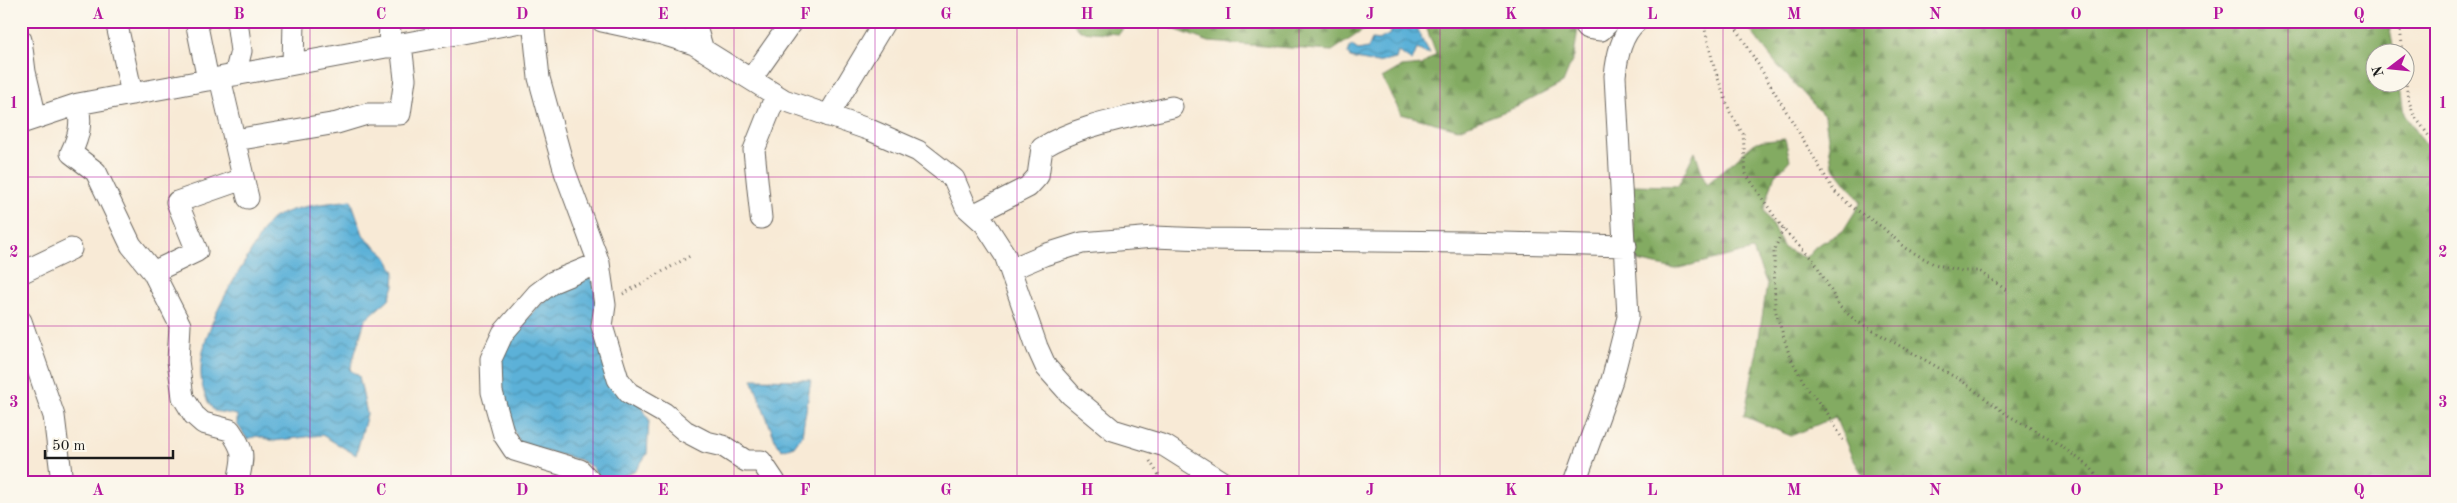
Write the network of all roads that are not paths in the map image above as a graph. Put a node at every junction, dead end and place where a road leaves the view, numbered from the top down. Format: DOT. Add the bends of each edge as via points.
graph roads {
  1 [pos="116,21"];
  2 [pos="196,21"];
  3 [pos="237,21"];
  4 [pos="294,21"];
  5 [pos="390,21"];
  6 [pos="526,21"];
  7 [pos="533,21"];
  8 [pos="602,21"];
  9 [pos="694,21"];
  10 [pos="792,21"];
  11 [pos="885,21"];
  12 [pos="1581,21"];
  13 [pos="1610,21"];
  14 [pos="1637,21"];
  15 [pos="21,40"];
  16 [pos="395,45"];
  17 [pos="703,50"];
  18 [pos="293,64"];
  19 [pos="221,78"];
  20 [pos="751,79"];
  21 [pos="132,94"];
  22 [pos="776,95"];
  23 [pos="78,104"];
  24 [pos="1172,108"];
  25 [pos="828,116"];
  26 [pos="28,121"];
  27 [pos="235,140"];
  28 [pos="975,214"];
  29 [pos="761,218"];
  30 [pos="1626,246"];
  31 [pos="71,249"];
  32 [pos="599,263"];
  33 [pos="1011,269"];
  34 [pos="153,272"];
  35 [pos="21,273"];
  36 [pos="21,321"];
  37 [pos="28,366"];
  38 [pos="62,482"];
  39 [pos="238,482"];
  40 [pos="591,482"];
  41 [pos="775,482"];
  42 [pos="1222,482"];
  43 [pos="1574,482"];
  1 -- 21 [label="street"];
  2 -- 19 [label="street"];
  3 -- 19 [label="street" via="241,51"];
  4 -- 18 [label="street"];
  5 -- 16 [label="street"];
  6 -- 16 [label="street"];
  7 -- 32 [label="street" via="539,78 565,172"];
  8 -- 17 [label="street" via="662,34"];
  9 -- 17 [label="street"];
  10 -- 20 [label="street"];
  11 -- 25 [label="street"];
  12 -- 13 [label="street" via="1587,28 1601,30"];
  14 -- 30 [label="street" via="1618,51 1615,76"];
  15 -- 26 [label="street"];
  16 -- 18 [label="street"];
  16 -- 27 [label="street" via="405,78 400,114 367,114 337,123"];
  17 -- 20 [label="street"];
  18 -- 19 [label="street"];
  19 -- 21 [label="street"];
  19 -- 27 [label="street"];
  20 -- 22 [label="street"];
  21 -- 23 [label="street"];
  22 -- 25 [label="street"];
  22 -- 29 [label="street" via="754,150"];
  23 -- 26 [label="street"];
  23 -- 34 [label="street" via="79,135 71,154 96,172 131,245"];
  24 -- 28 [label="street" via="1082,128 1058,138 1042,148 1038,176 1028,187"];
  25 -- 28 [label="street" via="918,151 954,179 966,207"];
  27 -- 34 [label="street" via="246,189 177,202 197,251"];
  28 -- 33 [label="street" via="985,224"];
  30 -- 33 [label="street" via="1154,237 1082,243"];
  30 -- 43 [label="street" via="1628,317 1612,380"];
  31 -- 35 [label="street"];
  32 -- 40 [label="street" via="553,282 537,294 503,333 491,359 492,392 504,435 514,450 580,470"];
  32 -- 41 [label="street" via="605,304 602,326 618,379 629,393 706,442 723,446 746,461 761,461"];
  33 -- 42 [label="street" via="1046,367 1071,395 1113,430 1165,446"];
  34 -- 39 [label="street" via="180,325 178,361 183,397 194,415 204,423 230,430 238,442 244,455"];
  36 -- 37 [label="street"];
  37 -- 38 [label="street" via="54,416"];
}
